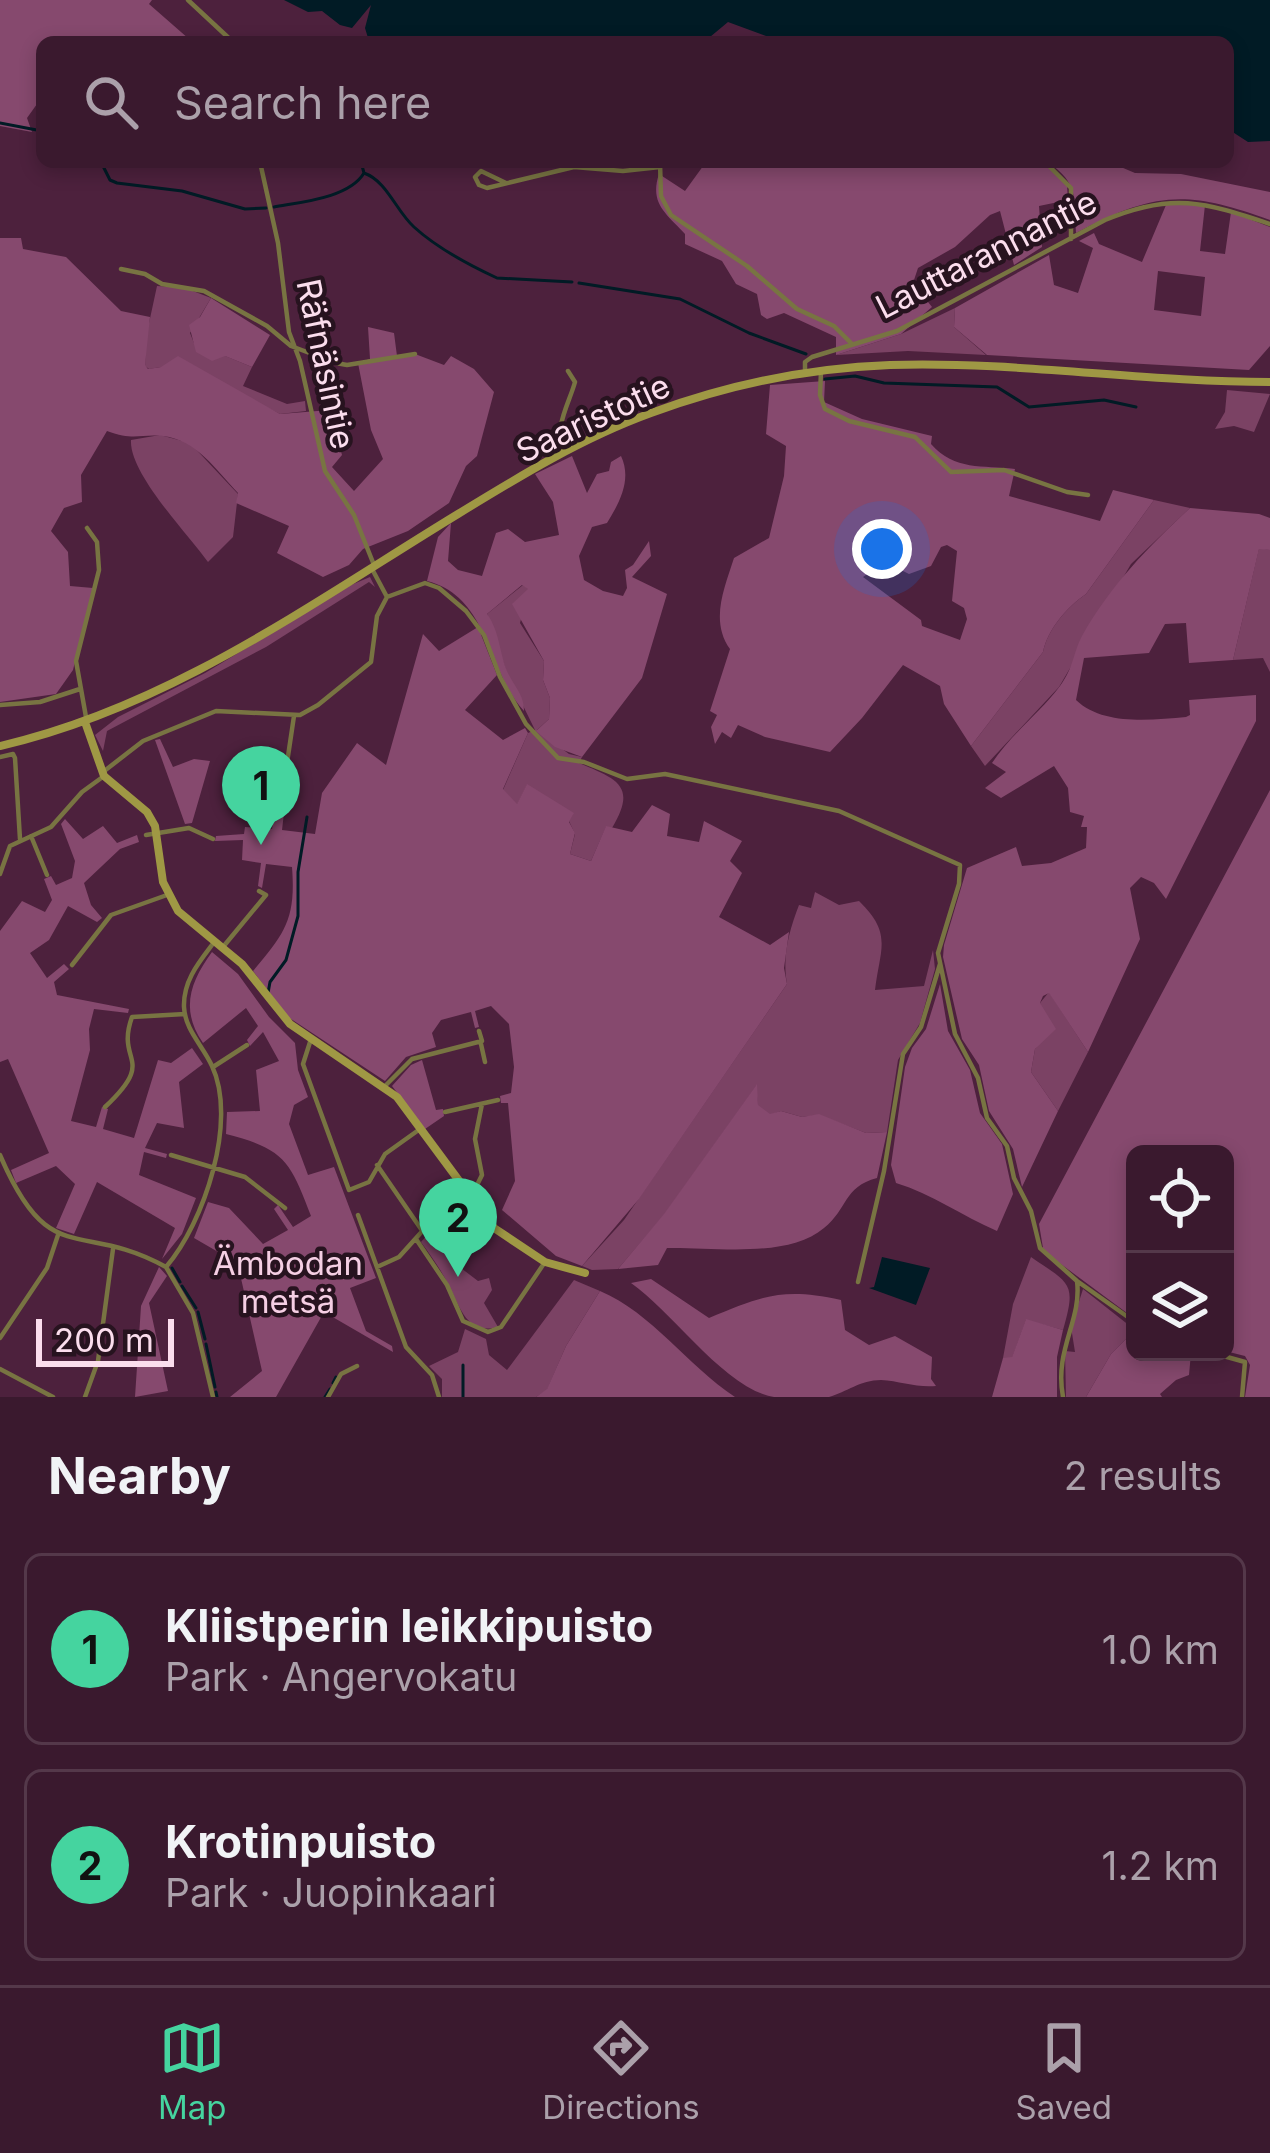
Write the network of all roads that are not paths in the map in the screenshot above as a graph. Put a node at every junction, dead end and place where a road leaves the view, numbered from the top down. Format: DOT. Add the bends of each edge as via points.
graph roads {
  1 [pos="188,0"];
  2 [pos="226,36"];
  3 [pos="261,168"];
  4 [pos="570,168"];
  5 [pos="586,168"];
  6 [pos="642,168"];
  7 [pos="660,168"];
  8 [pos="1052,168"];
  9 [pos="506,183"];
  10 [pos="1270,224"];
  11 [pos="1071,239"];
  12 [pos="121,269"];
  13 [pos="852,344"];
  14 [pos="297,349"];
  15 [pos="415,354"];
  16 [pos="568,371"];
  17 [pos="821,371"];
  18 [pos="805,373"];
  19 [pos="1270,382"];
  20 [pos="565,451"];
  21 [pos="1088,495"];
  22 [pos="87,528"];
  23 [pos="373,566"];
  24 [pos="388,597"];
  25 [pos="80,689"];
  26 [pos="0,705"];
  27 [pos="294,716"];
  28 [pos="86,722"];
  29 [pos="0,746"];
  30 [pos="0,757"];
  31 [pos="103,774"];
  32 [pos="280,810"];
  33 [pos="158,832"];
  34 [pos="31,835"];
  35 [pos="146,835"];
  36 [pos="20,839"];
  37 [pos="213,839"];
  38 [pos="0,874"];
  39 [pos="47,875"];
  40 [pos="260,891"];
  41 [pos="167,895"];
  42 [pos="219,944"];
  43 [pos="940,964"];
  44 [pos="72,965"];
  45 [pos="185,1015"];
  46 [pos="479,1031"];
  47 [pos="311,1039"];
  48 [pos="480,1041"];
  49 [pos="248,1045"];
  50 [pos="485,1062"];
  51 [pos="213,1067"];
  52 [pos="386,1086"];
  53 [pos="498,1100"];
  54 [pos="482,1104"];
  55 [pos="105,1106"];
  56 [pos="445,1112"];
  57 [pos="420,1130"];
  58 [pos="171,1155"];
  59 [pos="0,1156"];
  60 [pos="377,1165"];
  61 [pos="212,1167"];
  62 [pos="466,1196"];
  63 [pos="285,1208"];
  64 [pos="358,1215"];
  65 [pos="422,1230"];
  66 [pos="58,1235"];
  67 [pos="416,1239"];
  68 [pos="113,1249"];
  69 [pos="545,1262"];
  70 [pos="166,1267"];
  71 [pos="377,1267"];
  72 [pos="585,1273"];
  73 [pos="1077,1281"];
  74 [pos="858,1282"];
  75 [pos="1126,1316"];
  76 [pos="0,1338"];
  77 [pos="1234,1359"];
  78 [pos="357,1366"];
  79 [pos="0,1370"];
  80 [pos="53,1397"];
  81 [pos="85,1397"];
  82 [pos="213,1397"];
  83 [pos="328,1397"];
  84 [pos="439,1397"];
  85 [pos="1063,1397"];
  86 [pos="1242,1397"];
  1 -- 2 [label="street"];
  3 -- 14 [label="street, Räfnäsintie"];
  4 -- 9 [label="street"];
  5 -- 6 [label="street"];
  7 -- 13 [label="street" via="671,214"];
  8 -- 11 [label="street" via="1069,182"];
  10 -- 11 [label="street, Lauttarannantie" via="1204,203 1166,201"];
  11 -- 13 [label="street, Lauttarannantie" via="922,319"];
  12 -- 14 [label="street" via="204,291"];
  13 -- 18 [label="street, Lauttarannantie" via="812,357"];
  14 -- 15 [label="street" via="347,365"];
  14 -- 23 [label="street, Räfnäsintie" via="325,471 354,515"];
  16 -- 20 [label="street" via="575,382 560,430"];
  17 -- 18 [label="main road, Saaristotie"];
  17 -- 19 [label="main road, Saaristotie" via="941,365"];
  17 -- 21 [label="street" via="825,409 915,437 951,472 1004,470"];
  18 -- 20 [label="main road, Saaristotie" via="678,403"];
  20 -- 23 [label="main road, Saaristotie"];
  22 -- 25 [label="street" via="97,542 98,577 76,661"];
  23 -- 24 [label="street, Räfnäsintie"];
  23 -- 28 [label="main road, Saaristotie" via="198,672"];
  24 -- 27 [label="street" via="368,666"];
  24 -- 43 [label="street" via="425,584 466,611 526,724 558,758 620,778 665,774 839,811 956,861 961,876"];
  25 -- 26 [label="street"];
  25 -- 28 [label="street"];
  27 -- 31 [label="street" via="216,711 143,741"];
  27 -- 32 [label="street"];
  28 -- 29 [label="main road, Saaristotie"];
  28 -- 31 [label="main road"];
  30 -- 36 [label="street" via="15,758"];
  31 -- 33 [label="main road"];
  31 -- 34 [label="street" via="52,827"];
  33 -- 35 [label="street"];
  33 -- 37 [label="street" via="189,828"];
  33 -- 41 [label="main road"];
  34 -- 36 [label="street"];
  34 -- 39 [label="street"];
  36 -- 38 [label="street"];
  40 -- 42 [label="street" via="266,895"];
  41 -- 42 [label="main road"];
  41 -- 44 [label="street" via="111,915"];
  42 -- 45 [label="street" via="189,980"];
  42 -- 47 [label="main road"];
  43 -- 73 [label="street" via="955,1034 987,1118 1007,1146 1040,1248"];
  43 -- 74 [label="street" via="922,1027 903,1054"];
  45 -- 51 [label="street"];
  45 -- 55 [label="street" via="132,1017 132,1076"];
  46 -- 48 [label="street"];
  47 -- 52 [label="main road"];
  47 -- 60 [label="street" via="303,1064 349,1190 369,1182"];
  48 -- 50 [label="street"];
  48 -- 52 [label="street" via="412,1059"];
  49 -- 51 [label="street"];
  51 -- 61 [label="street" via="222,1112"];
  52 -- 57 [label="main road"];
  53 -- 54 [label="street"];
  54 -- 56 [label="street"];
  54 -- 62 [label="street" via="475,1139 482,1175"];
  57 -- 60 [label="street"];
  57 -- 62 [label="main road"];
  58 -- 61 [label="street"];
  59 -- 66 [label="street" via="24,1206"];
  60 -- 65 [label="street"];
  61 -- 63 [label="street" via="245,1177"];
  61 -- 70 [label="street" via="188,1235"];
  62 -- 65 [label="street"];
  62 -- 69 [label="main road" via="494,1228"];
  64 -- 71 [label="street"];
  65 -- 67 [label="street"];
  66 -- 68 [label="street"];
  66 -- 76 [label="street"];
  67 -- 69 [label="street" via="463,1321 488,1332 502,1327"];
  67 -- 71 [label="street"];
  68 -- 70 [label="street"];
  68 -- 81 [label="street"];
  69 -- 72 [label="main road"];
  70 -- 82 [label="street" via="194,1313"];
  71 -- 84 [label="street" via="406,1347 432,1375"];
  73 -- 75 [label="street"];
  73 -- 85 [label="street" via="1059,1369"];
  77 -- 86 [label="street" via="1245,1362"];
  78 -- 83 [label="street" via="341,1374"];
  79 -- 80 [label="street"];
}
